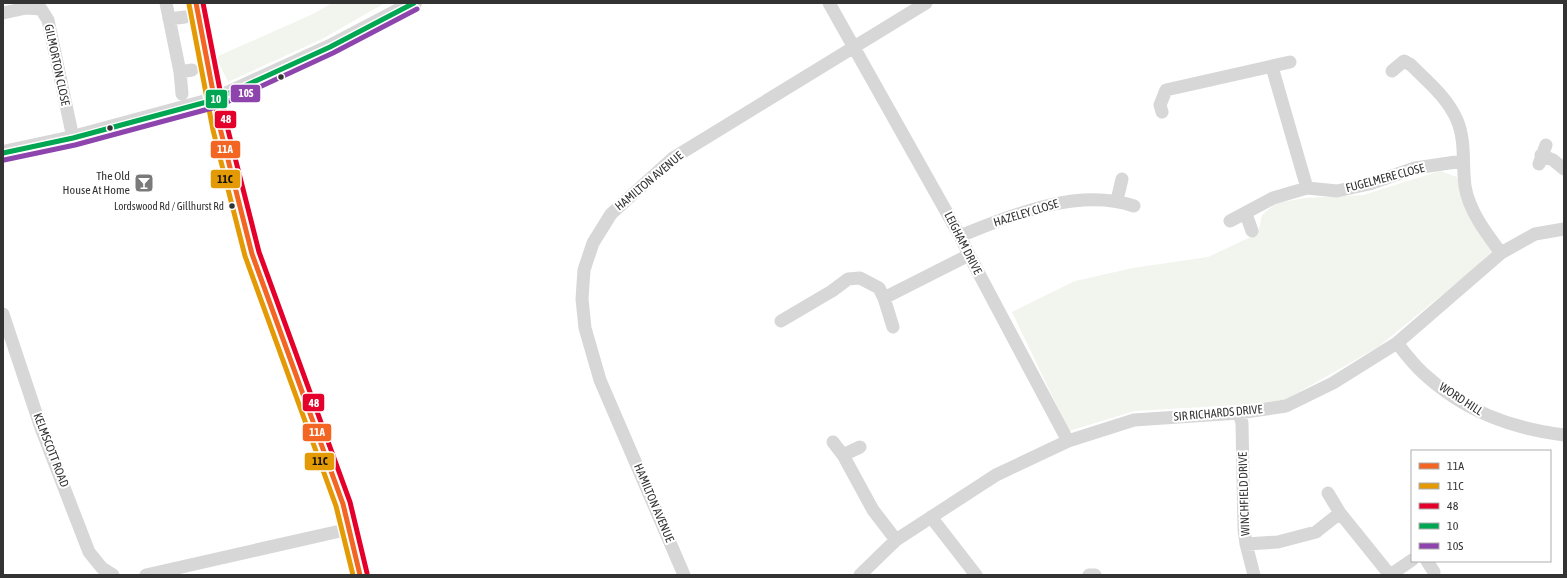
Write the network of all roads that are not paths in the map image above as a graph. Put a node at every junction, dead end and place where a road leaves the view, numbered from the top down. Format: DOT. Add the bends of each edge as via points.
graph roads {
  1 [pos="166,3"];
  2 [pos="414,3"];
  3 [pos="828,3"];
  4 [pos="926,3"];
  5 [pos="190,10"];
  6 [pos="3,13"];
  7 [pos="170,20"];
  8 [pos="855,47"];
  9 [pos="1290,62"];
  10 [pos="1272,67"];
  11 [pos="1392,71"];
  12 [pos="182,94"];
  13 [pos="214,100"];
  14 [pos="1162,112"];
  15 [pos="73,138"];
  16 [pos="3,153"];
  17 [pos="1542,155"];
  18 [pos="1463,161"];
  19 [pos="1564,170"];
  20 [pos="1122,179"];
  21 [pos="1307,188"];
  22 [pos="1117,200"];
  23 [pos="1134,206"];
  24 [pos="1246,214"];
  25 [pos="1230,221"];
  26 [pos="1564,229"];
  27 [pos="1252,231"];
  28 [pos="960,236"];
  29 [pos="1500,253"];
  30 [pos="969,255"];
  31 [pos="884,298"];
  32 [pos="3,314"];
  33 [pos="781,321"];
  34 [pos="893,327"];
  35 [pos="1397,343"];
  36 [pos="1239,413"];
  37 [pos="1564,435"];
  38 [pos="1068,441"];
  39 [pos="833,442"];
  40 [pos="860,447"];
  41 [pos="843,454"];
  42 [pos="1328,493"];
  43 [pos="1340,513"];
  44 [pos="931,517"];
  45 [pos="349,528"];
  46 [pos="896,540"];
  47 [pos="1246,544"];
  48 [pos="1411,561"];
  49 [pos="113,575"];
  50 [pos="146,575"];
  51 [pos="360,575"];
  52 [pos="684,575"];
  53 [pos="860,575"];
  54 [pos="976,575"];
  55 [pos="1089,575"];
  56 [pos="1095,575"];
  57 [pos="1254,575"];
  1 -- 7 [label="street"];
  2 -- 13 [label="street" via="330,47"];
  3 -- 8 [label="street, LEIGHAM DRIVE"];
  4 -- 8 [label="street, HAMILTON AVENUE"];
  5 -- 7 [label="street"];
  5 -- 13 [label="main road"];
  6 -- 15 [label="street, GILMORTON CLOSE" via="26,8 41,9 48,20"];
  7 -- 12 [label="street" via="186,71"];
  8 -- 28 [label="street, LEIGHAM DRIVE"];
  8 -- 52 [label="street, HAMILTON AVENUE" via="673,158 610,214 592,243 584,270 582,299 585,328 600,380"];
  9 -- 10 [label="street"];
  10 -- 14 [label="street" via="1166,90 1160,105"];
  10 -- 21 [label="street"];
  11 -- 18 [label="street" via="1404,61 1445,98 1458,121 1463,143"];
  13 -- 15 [label="street"];
  13 -- 45 [label="main road" via="252,254 343,504"];
  15 -- 16 [label="street"];
  17 -- 19 [label="street" via="1553,160"];
  18 -- 21 [label="street, FUGELMERE CLOSE" via="1415,168 1369,184 1337,191"];
  18 -- 29 [label="street" via="1465,188 1472,206 1481,226"];
  20 -- 22 [label="street"];
  21 -- 24 [label="street, FUGELMERE CLOSE" via="1273,198"];
  22 -- 23 [label="street, HAZELEY CLOSE"];
  22 -- 28 [label="street, HAZELEY CLOSE" via="1063,202 1014,215"];
  24 -- 25 [label="street, FUGELMERE CLOSE"];
  24 -- 27 [label="street"];
  26 -- 29 [label="street, SIR RICHARDS DRIVE" via="1535,234"];
  28 -- 30 [label="street, LEIGHAM DRIVE"];
  29 -- 35 [label="street, SIR RICHARDS DRIVE"];
  30 -- 31 [label="street"];
  30 -- 38 [label="street, LEIGHAM DRIVE"];
  31 -- 33 [label="street" via="879,288 860,278 848,280"];
  31 -- 34 [label="street"];
  32 -- 49 [label="street, KELMSCOTT ROAD" via="41,428 89,552 102,568"];
  35 -- 36 [label="street, SIR RICHARDS DRIVE" via="1333,383 1286,406"];
  35 -- 37 [label="street, WORD HILL" via="1423,373 1475,411 1527,429"];
  36 -- 38 [label="street, SIR RICHARDS DRIVE" via="1134,420"];
  36 -- 47 [label="street, WINCHFIELD DRIVE" via="1242,423"];
  38 -- 44 [label="street, SIR RICHARDS DRIVE" via="996,475"];
  39 -- 41 [label="street"];
  40 -- 41 [label="street"];
  41 -- 46 [label="street" via="873,510"];
  42 -- 43 [label="street"];
  43 -- 47 [label="street" via="1316,532 1278,542"];
  43 -- 48 [label="street" via="1390,574"];
  44 -- 46 [label="street, SIR RICHARDS DRIVE"];
  44 -- 54 [label="street"];
  45 -- 50 [label="street"];
  45 -- 51 [label="main road"];
  46 -- 53 [label="street, SIR RICHARDS DRIVE"];
  47 -- 57 [label="street, WINCHFIELD DRIVE"];
  55 -- 56 [label="street"];
}
